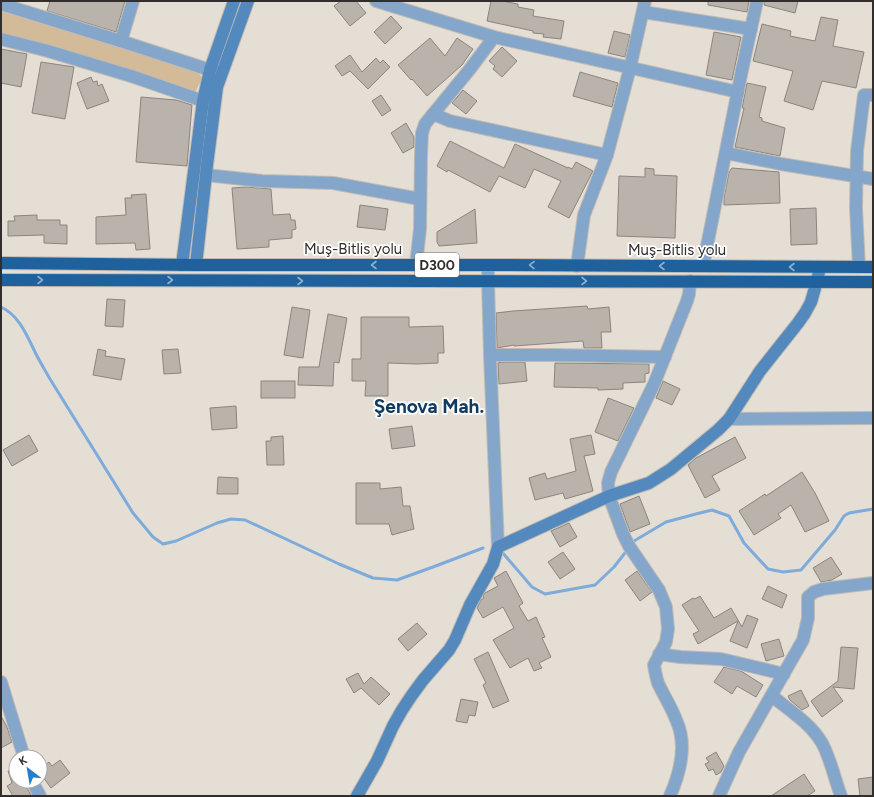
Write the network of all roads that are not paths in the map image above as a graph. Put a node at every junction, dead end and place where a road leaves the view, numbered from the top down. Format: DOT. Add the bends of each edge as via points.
graph roads {
  1 [pos="133,1"];
  2 [pos="234,1"];
  3 [pos="248,1"];
  4 [pos="376,1"];
  5 [pos="757,1"];
  6 [pos="390,3"];
  7 [pos="1,4"];
  8 [pos="644,7"];
  9 [pos="751,30"];
  10 [pos="494,37"];
  11 [pos="1,39"];
  12 [pos="121,41"];
  13 [pos="630,68"];
  14 [pos="216,72"];
  15 [pos="738,92"];
  16 [pos="873,95"];
  17 [pos="202,101"];
  18 [pos="214,105"];
  19 [pos="433,114"];
  20 [pos="726,153"];
  21 [pos="607,155"];
  22 [pos="206,175"];
  23 [pos="856,176"];
  24 [pos="873,179"];
  25 [pos="420,199"];
  26 [pos="1,263"];
  27 [pos="182,265"];
  28 [pos="196,265"];
  29 [pos="353,265"];
  30 [pos="393,265"];
  31 [pos="416,265"];
  32 [pos="488,265"];
  33 [pos="577,266"];
  34 [pos="703,266"];
  35 [pos="820,267"];
  36 [pos="859,267"];
  37 [pos="873,267"];
  38 [pos="1,280"];
  39 [pos="354,281"];
  40 [pos="394,281"];
  41 [pos="488,281"];
  42 [pos="690,281"];
  43 [pos="817,282"];
  44 [pos="873,282"];
  45 [pos="490,355"];
  46 [pos="665,357"];
  47 [pos="873,418"];
  48 [pos="729,419"];
  49 [pos="609,496"];
  50 [pos="498,547"];
  51 [pos="873,583"];
  52 [pos="659,654"];
  53 [pos="784,674"];
  54 [pos="1,682"];
  55 [pos="772,696"];
  56 [pos="22,749"];
  57 [pos="357,796"];
  58 [pos="670,796"];
  59 [pos="719,796"];
  60 [pos="840,796"];
  1 -- 12 [label="street"];
  2 -- 14 [label="street"];
  3 -- 14 [label="street"];
  4 -- 6 [label="street"];
  5 -- 9 [label="street"];
  6 -- 10 [label="street"];
  7 -- 12 [label="street"];
  8 -- 9 [label="street"];
  8 -- 13 [label="street"];
  9 -- 15 [label="street"];
  10 -- 13 [label="street"];
  10 -- 19 [label="street"];
  11 -- 17 [label="street" via="131,76"];
  12 -- 14 [label="street"];
  13 -- 15 [label="street"];
  13 -- 21 [label="street"];
  14 -- 17 [label="street"];
  14 -- 18 [label="street"];
  15 -- 20 [label="street"];
  16 -- 23 [label="street" via="864,95"];
  17 -- 18 [label="street"];
  17 -- 27 [label="street"];
  18 -- 22 [label="street"];
  19 -- 21 [label="street" via="450,122"];
  19 -- 25 [label="street" via="422,133"];
  20 -- 23 [label="street"];
  20 -- 34 [label="street"];
  21 -- 33 [label="street" via="584,215"];
  22 -- 25 [label="street" via="262,181 333,184"];
  22 -- 28 [label="street"];
  23 -- 24 [label="street"];
  23 -- 36 [label="street"];
  25 -- 31 [label="street"];
  26 -- 27 [label="highway, Muş-Bitlis yolu / D300"];
  27 -- 28 [label="highway, Muş-Bitlis yolu / D300"];
  28 -- 29 [label="highway, Muş-Bitlis yolu / D300"];
  30 -- 29 [label="highway, Muş-Bitlis yolu / D300, one-way"];
  29 -- 39 [label="highway"];
  30 -- 31 [label="highway, Muş-Bitlis yolu / D300"];
  30 -- 40 [label="highway"];
  31 -- 32 [label="highway, Muş-Bitlis yolu / D300"];
  33 -- 32 [label="highway, Muş-Bitlis yolu / D300, one-way"];
  32 -- 41 [label="street"];
  34 -- 33 [label="highway, Muş-Bitlis yolu / D300, one-way"];
  35 -- 34 [label="highway, Muş-Bitlis yolu / D300, one-way"];
  35 -- 36 [label="highway, Muş-Bitlis yolu / D300"];
  35 -- 43 [label="street"];
  36 -- 37 [label="highway, Muş-Bitlis yolu / D300"];
  38 -- 39 [label="highway, Muş-Bitlis yolu / D300, one-way"];
  39 -- 40 [label="highway, Muş-Bitlis yolu / D300"];
  40 -- 41 [label="highway, Muş-Bitlis yolu / D300"];
  41 -- 42 [label="highway, Muş-Bitlis yolu / D300, one-way"];
  41 -- 45 [label="street"];
  42 -- 43 [label="highway, Muş-Bitlis yolu / D300"];
  42 -- 46 [label="street" via="687,301"];
  43 -- 44 [label="highway, Muş-Bitlis yolu / D300"];
  43 -- 48 [label="street" via="806,313 760,371"];
  45 -- 46 [label="street"];
  45 -- 50 [label="street"];
  46 -- 49 [label="street" via="611,472 608,483"];
  47 -- 48 [label="street"];
  48 -- 49 [label="street" via="665,473 649,482"];
  49 -- 50 [label="street"];
  49 -- 52 [label="street" via="629,546 659,590 666,607 668,629 666,642"];
  50 -- 57 [label="street" via="493,564 470,605 455,640 402,710 378,761"];
  51 -- 53 [label="street" via="823,589 808,597 808,618 803,640"];
  52 -- 53 [label="street" via="721,659"];
  52 -- 58 [label="street" via="654,665 658,682 677,722 682,748 680,766"];
  53 -- 55 [label="street"];
  54 -- 56 [label="street"];
  55 -- 59 [label="street" via="739,752"];
  55 -- 60 [label="street" via="805,722 818,736 825,749"];
}
